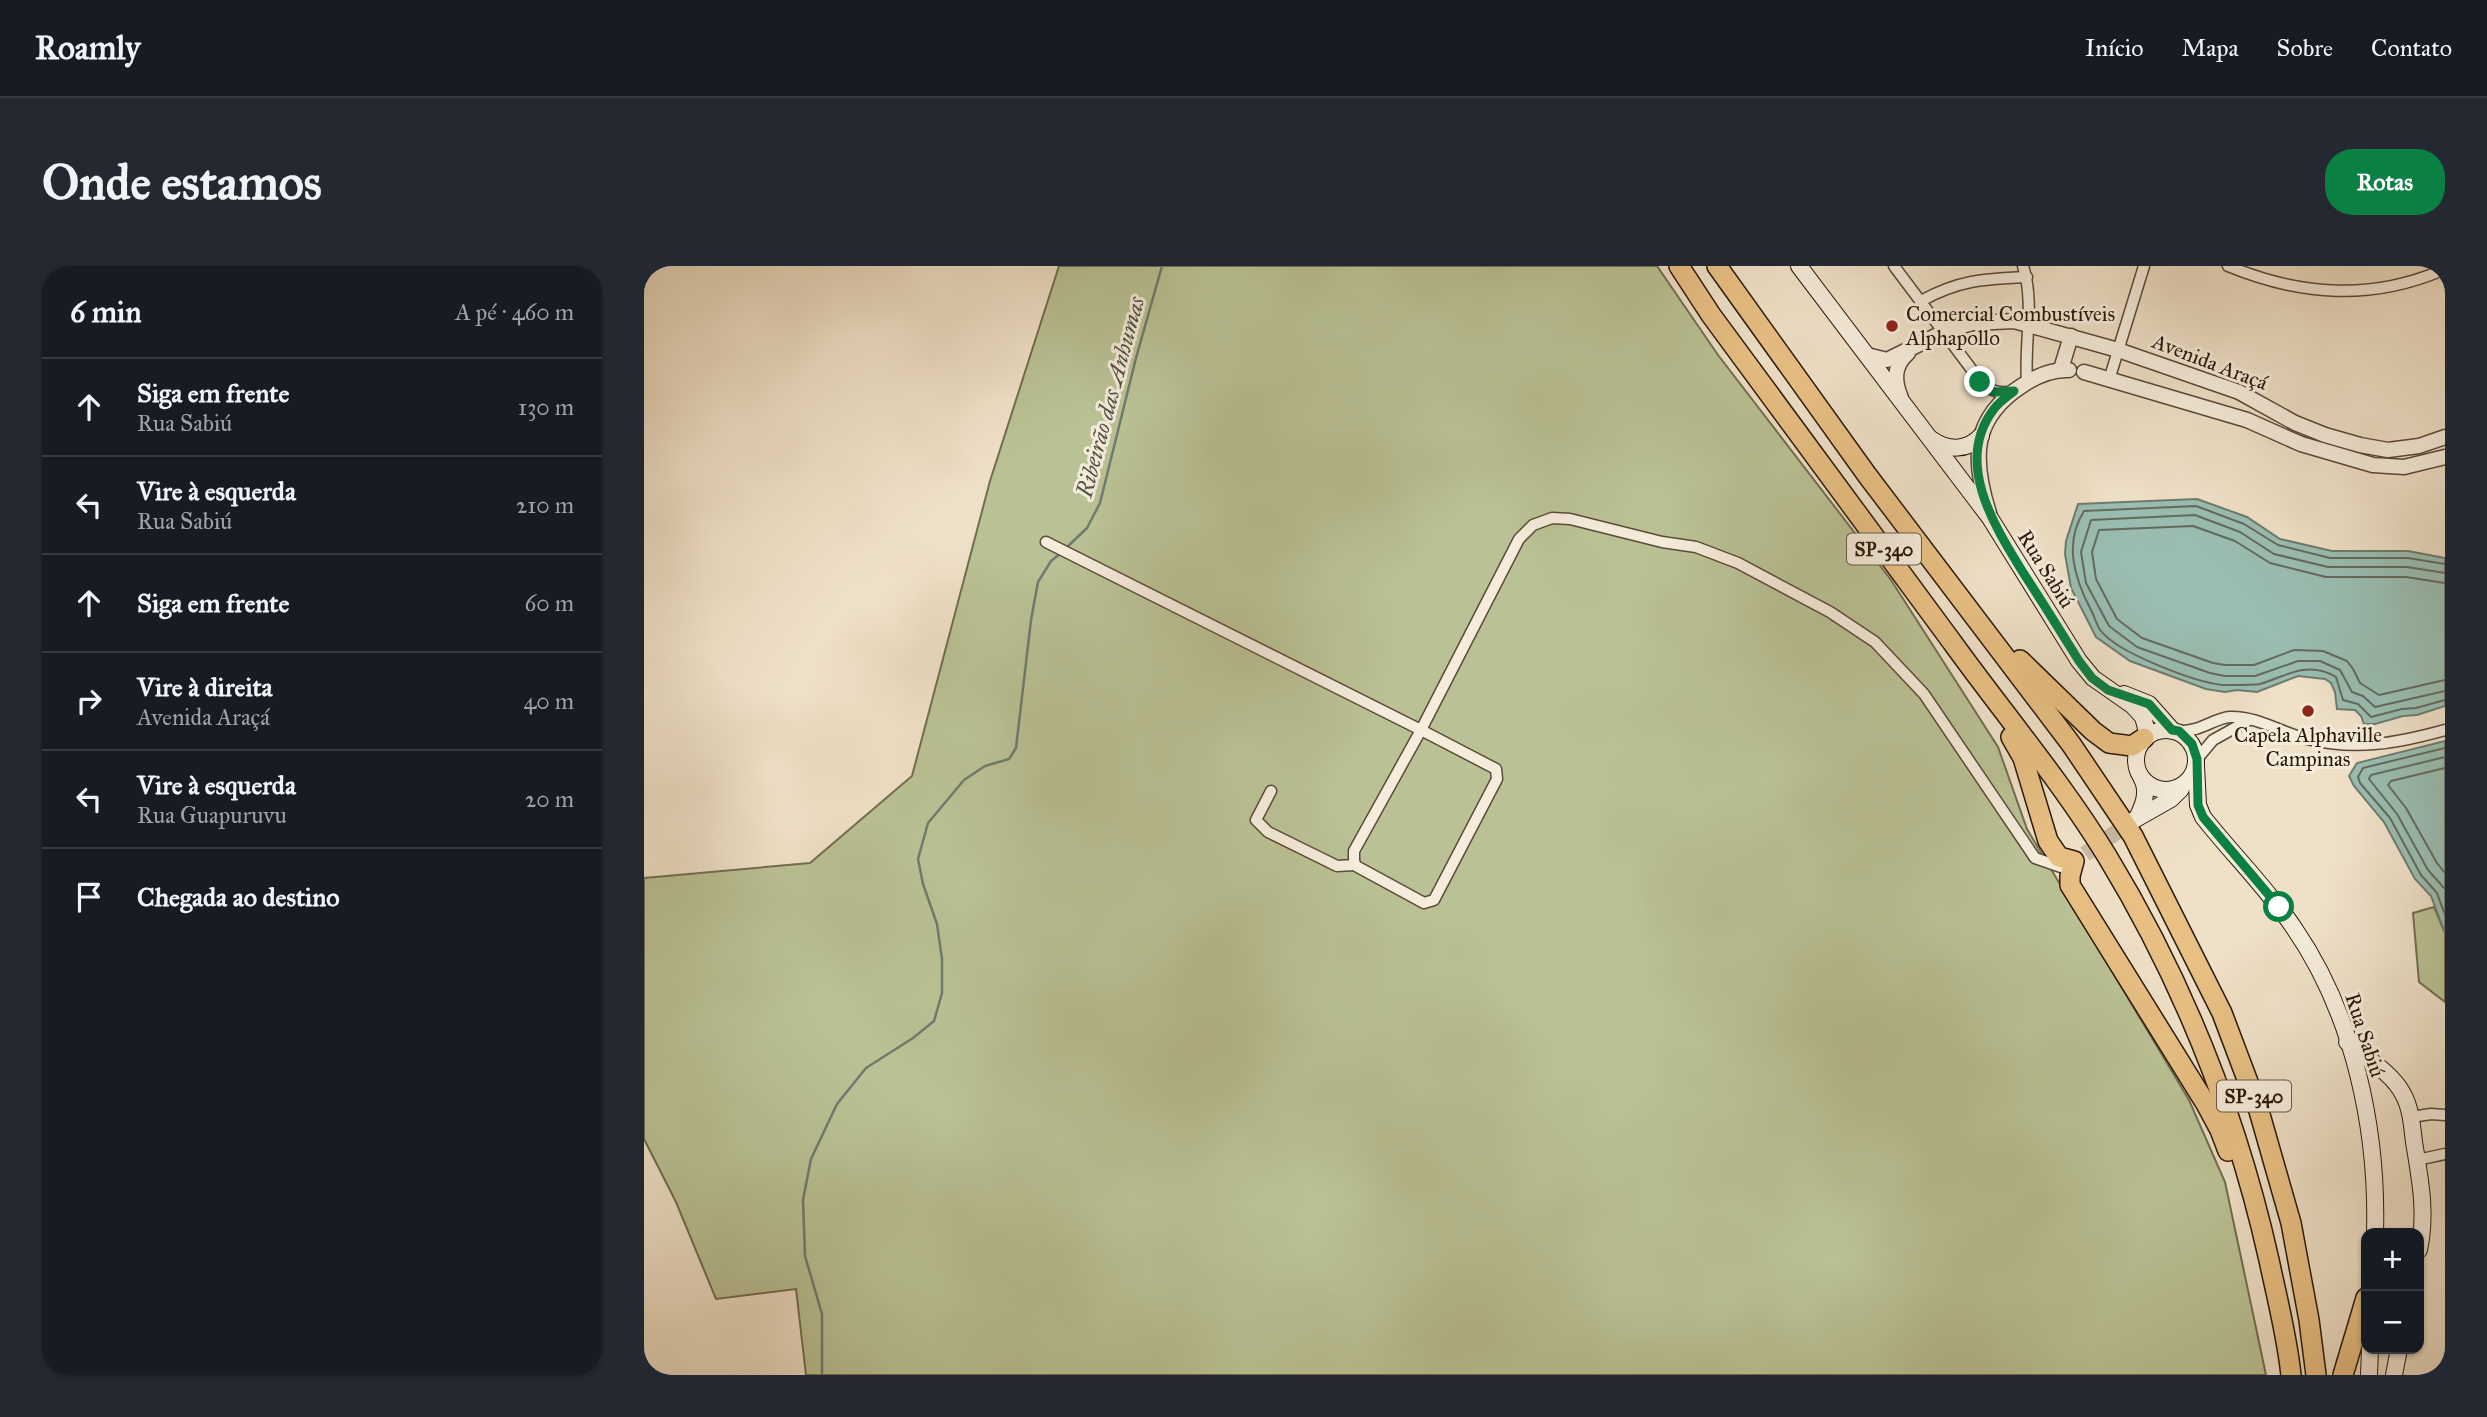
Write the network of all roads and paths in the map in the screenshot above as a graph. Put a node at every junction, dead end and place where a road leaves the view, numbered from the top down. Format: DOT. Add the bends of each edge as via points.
graph roads {
  1 [pos="1679,266"];
  2 [pos="1717,266"];
  3 [pos="1799,266"];
  4 [pos="1894,266"];
  5 [pos="2144,266"];
  6 [pos="2228,266"];
  7 [pos="2445,269"];
  8 [pos="2025,271"];
  9 [pos="1920,302"];
  10 [pos="2028,323"];
  11 [pos="1942,332"];
  12 [pos="2071,336"];
  13 [pos="1917,345"];
  14 [pos="2118,350"];
  15 [pos="1867,355"];
  16 [pos="2071,371"];
  17 [pos="2109,380"];
  18 [pos="2027,382"];
  19 [pos="2014,391"];
  20 [pos="1901,399"];
  21 [pos="1981,436"];
  22 [pos="1930,437"];
  23 [pos="2445,438"];
  24 [pos="2445,446"];
  25 [pos="2445,457"];
  26 [pos="1990,518"];
  27 [pos="1913,537"];
  28 [pos="1046,542"];
  29 [pos="1954,645"];
  30 [pos="2108,690"];
  31 [pos="2249,720"];
  32 [pos="2205,726"];
  33 [pos="1421,730"];
  34 [pos="2445,730"];
  35 [pos="2176,731"];
  36 [pos="2146,737"];
  37 [pos="2213,740"];
  38 [pos="2196,763"];
  39 [pos="2142,779"];
  40 [pos="2184,785"];
  41 [pos="1270,791"];
  42 [pos="2079,858"];
  43 [pos="1354,861"];
  44 [pos="2347,1042"];
  45 [pos="2445,1115"];
  46 [pos="2411,1117"];
  47 [pos="2445,1154"];
  48 [pos="2417,1160"];
  49 [pos="2375,1228"];
  50 [pos="2422,1228"];
  51 [pos="2279,1304"];
  52 [pos="2361,1315"];
  53 [pos="2370,1354"];
  54 [pos="2398,1354"];
  55 [pos="2291,1375"];
  56 [pos="2316,1375"];
  57 [pos="2343,1375"];
  58 [pos="2369,1375"];
  59 [pos="2394,1375"];
  1 -- 29 [label="highway, SP-340"];
  2 -- 27 [label="highway, SP-340"];
  3 -- 15 [label="main road, Rua Sabiú"];
  4 -- 9 [label="street"];
  5 -- 14 [label="street"];
  6 -- 7 [label="street" via="2303,289 2352,292 2394,286"];
  8 -- 9 [label="street" via="1944,288"];
  8 -- 10 [label="street"];
  9 -- 11 [label="street"];
  10 -- 11 [label="street, Avenida Araçá" via="1998,320"];
  10 -- 12 [label="street, Avenida Araçá"];
  10 -- 18 [label="street"];
  11 -- 13 [label="street, Avenida Araçá"];
  11 -- 19 [label="street" via="1980,382 2001,394"];
  12 -- 14 [label="street, Avenida Araçá"];
  12 -- 16 [label="street"];
  13 -- 15 [label="street, Avenida Araçá" via="1887,360"];
  13 -- 20 [label="street" via="1897,366 1895,381"];
  14 -- 17 [label="street"];
  14 -- 23 [label="street, Avenida Araçá" via="2239,392 2295,423 2360,445 2388,450"];
  15 -- 20 [label="main road, Rua Sabiú"];
  16 -- 17 [label="street, Avenida Araçá"];
  16 -- 18 [label="street" via="2048,372"];
  17 -- 25 [label="street, Avenida Araçá" via="2247,420 2301,444 2373,465 2404,467"];
  18 -- 19 [label="street"];
  19 -- 21 [label="street" via="1995,408"];
  20 -- 22 [label="main road, Rua Sabiú"];
  21 -- 22 [label="main road" via="1960,448 1947,447"];
  21 -- 26 [label="street" via="1978,473"];
  22 -- 26 [label="main road, Rua Sabiú"];
  23 -- 24 [label="street"];
  26 -- 30 [label="main road, Rua Sabiú" via="2079,661"];
  27 -- 36 [label="highway" via="2020,660 2092,731 2119,746 2132,746"];
  27 -- 56 [label="highway, SP-340" via="2063,734 2133,836 2222,1013 2259,1111 2291,1223"];
  28 -- 33 [label="street"];
  29 -- 42 [label="highway" via="2023,758 2048,841 2059,857"];
  29 -- 51 [label="highway, SP-340" via="2062,787 2164,957 2231,1120"];
  30 -- 35 [label="main road, Rua Sabiú" via="2149,704"];
  30 -- 36 [label="main road, Rua Sabiú" via="2143,717"];
  31 -- 32 [label="street" via="2229,717"];
  31 -- 34 [label="street" via="2308,740 2367,747"];
  31 -- 37 [label="street"];
  32 -- 35 [label="street"];
  32 -- 37 [label="street"];
  33 -- 42 [label="street" via="1519,539 1533,525 1552,518 1570,519 1696,547 1738,563 1830,612 1875,642 1924,694 2035,858 2061,867"];
  33 -- 43 [label="street" via="1354,851"];
  33 -- 43 [label="street" via="1496,769 1497,779 1434,900 1424,903"];
  35 -- 36 [label="main road" via="2162,730"];
  35 -- 38 [label="main road" via="2192,744"];
  36 -- 39 [label="main road" via="2135,763"];
  37 -- 38 [label="street"];
  38 -- 40 [label="main road"];
  38 -- 44 [label="main road, Rua Sabiú" via="2203,817 2263,885 2296,931 2325,982"];
  39 -- 40 [label="main road" via="2149,786 2167,790"];
  39 -- 40 [label="main road" via="2145,796 2136,819 2171,799"];
  41 -- 43 [label="street" via="1256,820 1268,832 1337,866 1354,865"];
  42 -- 51 [label="highway" via="2070,885 2220,1130"];
  44 -- 46 [label="main road" via="2394,1081"];
  44 -- 49 [label="main road, Rua Sabiú" via="2369,1134"];
  45 -- 46 [label="street"];
  46 -- 48 [label="main road"];
  47 -- 48 [label="street"];
  48 -- 50 [label="main road" via="2424,1202"];
  51 -- 55 [label="highway, SP-340"];
  52 -- 57 [label="highway"];
  53 -- 58 [label="main road"];
  54 -- 59 [label="main road"];
}
